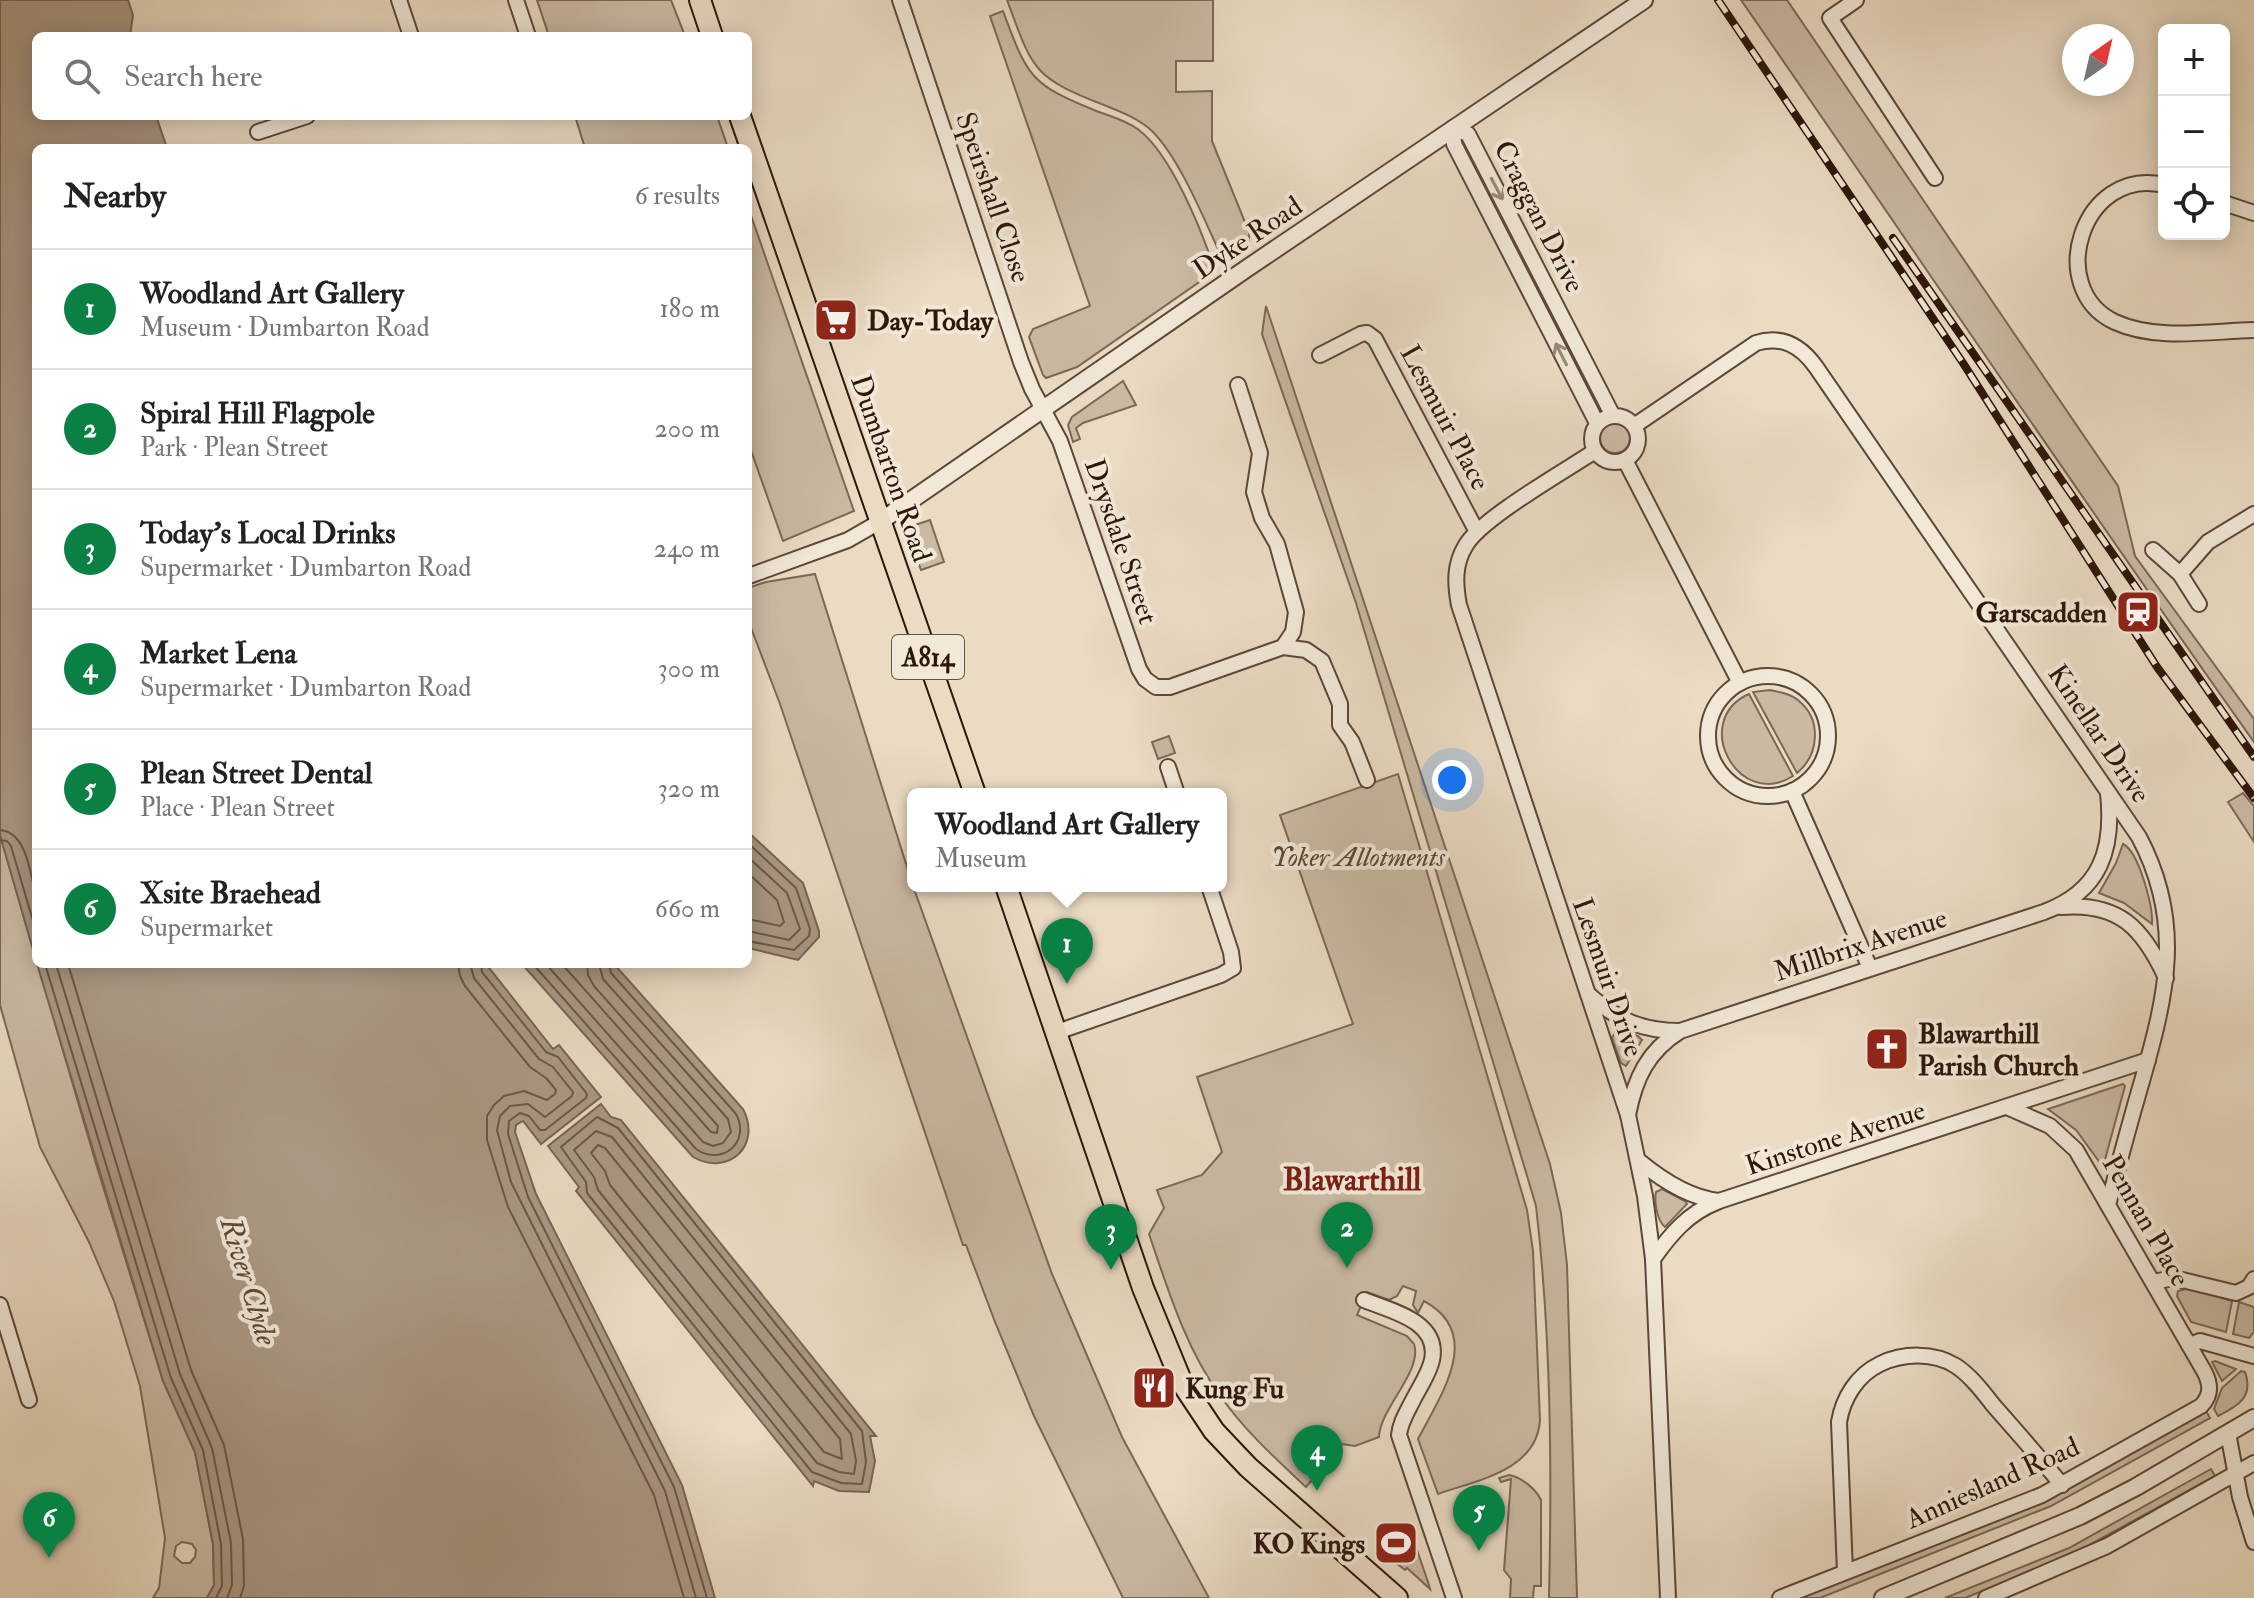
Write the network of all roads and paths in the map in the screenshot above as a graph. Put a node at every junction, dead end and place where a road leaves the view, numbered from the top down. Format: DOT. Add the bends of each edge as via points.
graph roads {
  1 [pos="399,0"];
  2 [pos="516,0"];
  3 [pos="700,0"];
  4 [pos="900,0"];
  5 [pos="1644,0"];
  6 [pos="1856,0"];
  7 [pos="410,32"];
  8 [pos="527,32"];
  9 [pos="711,32"];
  10 [pos="295,120"];
  11 [pos="741,120"];
  12 [pos="1453,128"];
  13 [pos="258,132"];
  14 [pos="750,144"];
  15 [pos="752,150"];
  16 [pos="1935,178"];
  17 [pos="2158,185"];
  18 [pos="2230,205"];
  19 [pos="2254,213"];
  20 [pos="2254,330"];
  21 [pos="1320,355"];
  22 [pos="1238,385"];
  23 [pos="1043,408"];
  24 [pos="1613,416"];
  25 [pos="1597,423"];
  26 [pos="1634,426"];
  27 [pos="1595,451"];
  28 [pos="1625,460"];
  29 [pos="2254,514"];
  30 [pos="881,521"];
  31 [pos="1477,532"];
  32 [pos="2153,550"];
  33 [pos="2180,574"];
  34 [pos="752,575"];
  35 [pos="2199,604"];
  36 [pos="1283,647"];
  37 [pos="1740,683"];
  38 [pos="1168,767"];
  39 [pos="1367,780"];
  40 [pos="973,788"];
  41 [pos="1175,788"];
  42 [pos="1792,791"];
  43 [pos="2108,791"];
  44 [pos="1008,892"];
  45 [pos="1211,892"];
  46 [pos="2057,907"];
  47 [pos="1870,968"];
  48 [pos="2167,979"];
  49 [pos="1588,994"];
  50 [pos="1680,1031"];
  51 [pos="1057,1032"];
  52 [pos="2148,1060"];
  53 [pos="2007,1107"];
  54 [pos="1628,1115"];
  55 [pos="1639,1161"];
  56 [pos="1719,1201"];
  57 [pos="2108,1205"];
  58 [pos="1653,1259"];
  59 [pos="2254,1279"];
  60 [pos="2153,1282"];
  61 [pos="1364,1300"];
  62 [pos="0,1305"];
  63 [pos="2189,1345"];
  64 [pos="2254,1356"];
  65 [pos="2210,1390"];
  66 [pos="29,1400"];
  67 [pos="2254,1418"];
  68 [pos="2228,1433"];
  69 [pos="2254,1463"];
  70 [pos="2235,1473"];
  71 [pos="2062,1485"];
  72 [pos="2254,1542"];
  73 [pos="1845,1572"];
  74 [pos="1397,1598"];
  75 [pos="1454,1598"];
  76 [pos="1668,1598"];
  77 [pos="1780,1598"];
  78 [pos="1883,1598"];
  79 [pos="1986,1598"];
  1 -- 7 [label="street"];
  2 -- 8 [label="street"];
  3 -- 9 [label="main road"];
  4 -- 23 [label="street, Speirshall Close" via="1021,362"];
  5 -- 12 [label="street, Dyke Road"];
  6 -- 16 [label="street" via="1830,18"];
  10 -- 13 [label="street"];
  11 -- 14 [label="main road, Dumbarton Road / A814"];
  12 -- 23 [label="street, Dyke Road"];
  12 -- 24 [label="street, Craggan Drive, one-way" via="1468,134"];
  25 -- 12 [label="street, Craggan Drive, one-way" via="1454,144"];
  15 -- 30 [label="main road, Dumbarton Road / A814"];
  17 -- 20 [label="street" via="2118,190 2088,217 2076,254 2087,295 2113,321 2137,329"];
  18 -- 19 [label="street"];
  21 -- 31 [label="street, Lesmuir Place" via="1361,334 1375,339"];
  22 -- 36 [label="street" via="1260,453 1254,492 1277,544 1296,612 1293,632"];
  23 -- 30 [label="street, Dyke Road"];
  23 -- 36 [label="street, Drysdale Street" via="1065,452 1145,679 1156,687 1170,687"];
  24 -- 25 [label="street"];
  24 -- 26 [label="street"];
  25 -- 27 [label="street" via="1592,436"];
  26 -- 28 [label="street" via="1637,445"];
  26 -- 43 [label="street, Kinellar Drive" via="1756,343 1778,340 1799,348"];
  27 -- 28 [label="street" via="1605,460"];
  27 -- 31 [label="street, Lesmuir Drive"];
  28 -- 37 [label="street"];
  29 -- 33 [label="street" via="2208,542"];
  30 -- 34 [label="street" via="848,540"];
  30 -- 40 [label="main road, Dumbarton Road / A814"];
  31 -- 49 [label="street, Lesmuir Drive" via="1457,567 1459,605"];
  32 -- 33 [label="street"];
  33 -- 35 [label="street"];
  36 -- 39 [label="street" via="1306,650 1322,661 1340,704 1340,725"];
  37 -- 42 [label="street" via="1713,713 1708,738 1718,769 1744,790 1768,795"];
  37 -- 42 [label="street" via="1755,677 1787,679 1801,686 1822,710 1828,733 1824,757 1806,782"];
  38 -- 41 [label="street"];
  42 -- 47 [label="street"];
  43 -- 46 [label="street, Millbrix Avenue" via="2110,828 2102,861 2081,890"];
  43 -- 48 [label="street, Kinellar Drive" via="2139,837 2156,876 2167,922"];
  44 -- 51 [label="main road"];
  45 -- 51 [label="street" via="1233,968"];
  46 -- 47 [label="street, Millbrix Avenue"];
  46 -- 48 [label="street, Millbrix Avenue" via="2089,906 2122,918 2145,939"];
  47 -- 50 [label="street, Millbrix Avenue"];
  48 -- 52 [label="street, Kinellar Drive"];
  49 -- 50 [label="street, Millbrix Avenue" via="1626,1022 1648,1030"];
  49 -- 54 [label="street, Lesmuir Drive"];
  50 -- 54 [label="street, Millbrix Avenue" via="1659,1046 1641,1070"];
  51 -- 74 [label="main road" via="1143,1288 1182,1383 1214,1431 1248,1467"];
  52 -- 53 [label="street, Kinstone Avenue"];
  52 -- 57 [label="street, Kinellar Drive"];
  53 -- 56 [label="street, Kinstone Avenue"];
  53 -- 57 [label="street, Pennan Place" via="2066,1138"];
  54 -- 55 [label="street, Lesmuir Drive"];
  55 -- 56 [label="street, Kinstone Avenue" via="1678,1188"];
  55 -- 58 [label="street, Lesmuir Drive"];
  56 -- 58 [label="street, Kinstone Avenue" via="1687,1219"];
  57 -- 60 [label="street, Pennan Place"];
  58 -- 76 [label="street, Lesmuir Drive"];
  59 -- 60 [label="street" via="2236,1293 2174,1278"];
  60 -- 63 [label="street, Pennan Place"];
  61 -- 75 [label="street" via="1422,1326 1432,1346 1428,1370 1399,1435"];
  62 -- 66 [label="street"];
  63 -- 64 [label="street" via="2204,1342"];
  63 -- 65 [label="street, Pennan Place"];
  65 -- 71 [label="street, Anniesland Road" via="2201,1406"];
  67 -- 68 [label="street"];
  68 -- 70 [label="street"];
  68 -- 78 [label="street" via="2060,1526"];
  69 -- 70 [label="street"];
  70 -- 72 [label="street"];
  70 -- 79 [label="street" via="2107,1546"];
  71 -- 73 [label="street, Anniesland Road"];
  71 -- 73 [label="street" via="1954,1365 1918,1355 1887,1361 1858,1381 1839,1422"];
  73 -- 77 [label="street, Anniesland Road"];
}
